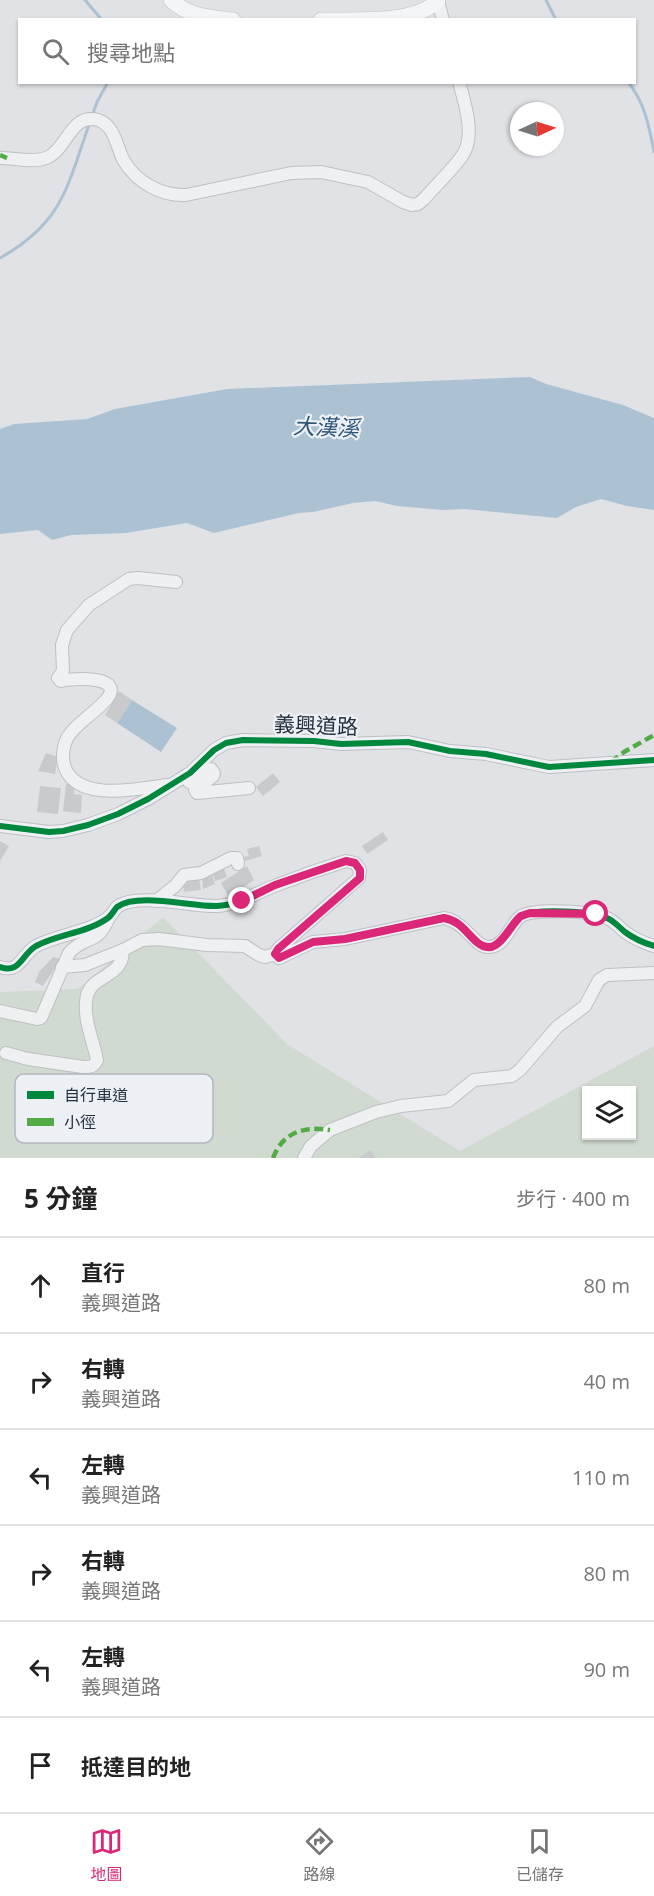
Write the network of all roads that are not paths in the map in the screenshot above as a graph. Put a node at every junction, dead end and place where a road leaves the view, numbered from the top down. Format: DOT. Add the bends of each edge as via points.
graph roads {
  1 [pos="171,0"];
  2 [pos="438,1"];
  3 [pos="214,18"];
  4 [pos="388,18"];
  5 [pos="442,18"];
  6 [pos="459,84"];
  7 [pos="0,158"];
  8 [pos="176,582"];
  9 [pos="654,760"];
  10 [pos="171,785"];
  11 [pos="249,788"];
  12 [pos="0,826"];
  13 [pos="238,864"];
  14 [pos="156,901"];
  15 [pos="109,917"];
  16 [pos="654,945"];
  17 [pos="123,950"];
  18 [pos="275,954"];
  19 [pos="0,967"];
  20 [pos="62,967"];
  21 [pos="654,973"];
  22 [pos="0,1011"];
  23 [pos="6,1053"];
  24 [pos="304,1158"];
  1 -- 3 [label="main road" via="196,16"];
  2 -- 4 [label="main road" via="429,9"];
  2 -- 5 [label="street"];
  6 -- 7 [label="street" via="469,138 463,155 418,204 412,205 368,182 321,172 291,173 186,195 161,193 125,162 109,128 96,119 76,124 58,151 49,157"];
  8 -- 10 [label="street" via="129,579 89,605 67,630 62,645 63,671 58,678 104,682 110,693 66,739 63,762 68,776 99,790"];
  9 -- 10 [label="street, 義興道路" via="549,767 408,742 243,740 214,750"];
  10 -- 11 [label="street" via="181,787 211,769 213,776 197,786 197,793"];
  10 -- 12 [label="street, 義興道路" via="118,814 88,825 49,832"];
  13 -- 14 [label="street" via="237,858 231,858 201,873 184,875"];
  14 -- 15 [label="street" via="128,903 117,907"];
  14 -- 18 [label="street" via="218,906 242,901 332,865 355,863 360,878"];
  15 -- 19 [label="street" via="36,947 14,968"];
  15 -- 20 [label="street" via="100,934 73,948"];
  16 -- 18 [label="street" via="596,914 544,912 520,917 504,938 488,948 480,945 460,923 444,918 313,942 279,958"];
  17 -- 18 [label="street" via="142,940 159,939 245,946 265,957"];
  17 -- 20 [label="street" via="92,963"];
  17 -- 23 [label="street" via="118,967 88,992 87,1017 95,1065 83,1067"];
  20 -- 22 [label="street" via="41,1018"];
  21 -- 24 [label="street" via="607,975 599,980 585,1006 557,1027 512,1076 474,1080 448,1101 376,1112 330,1130 311,1146"];
}
